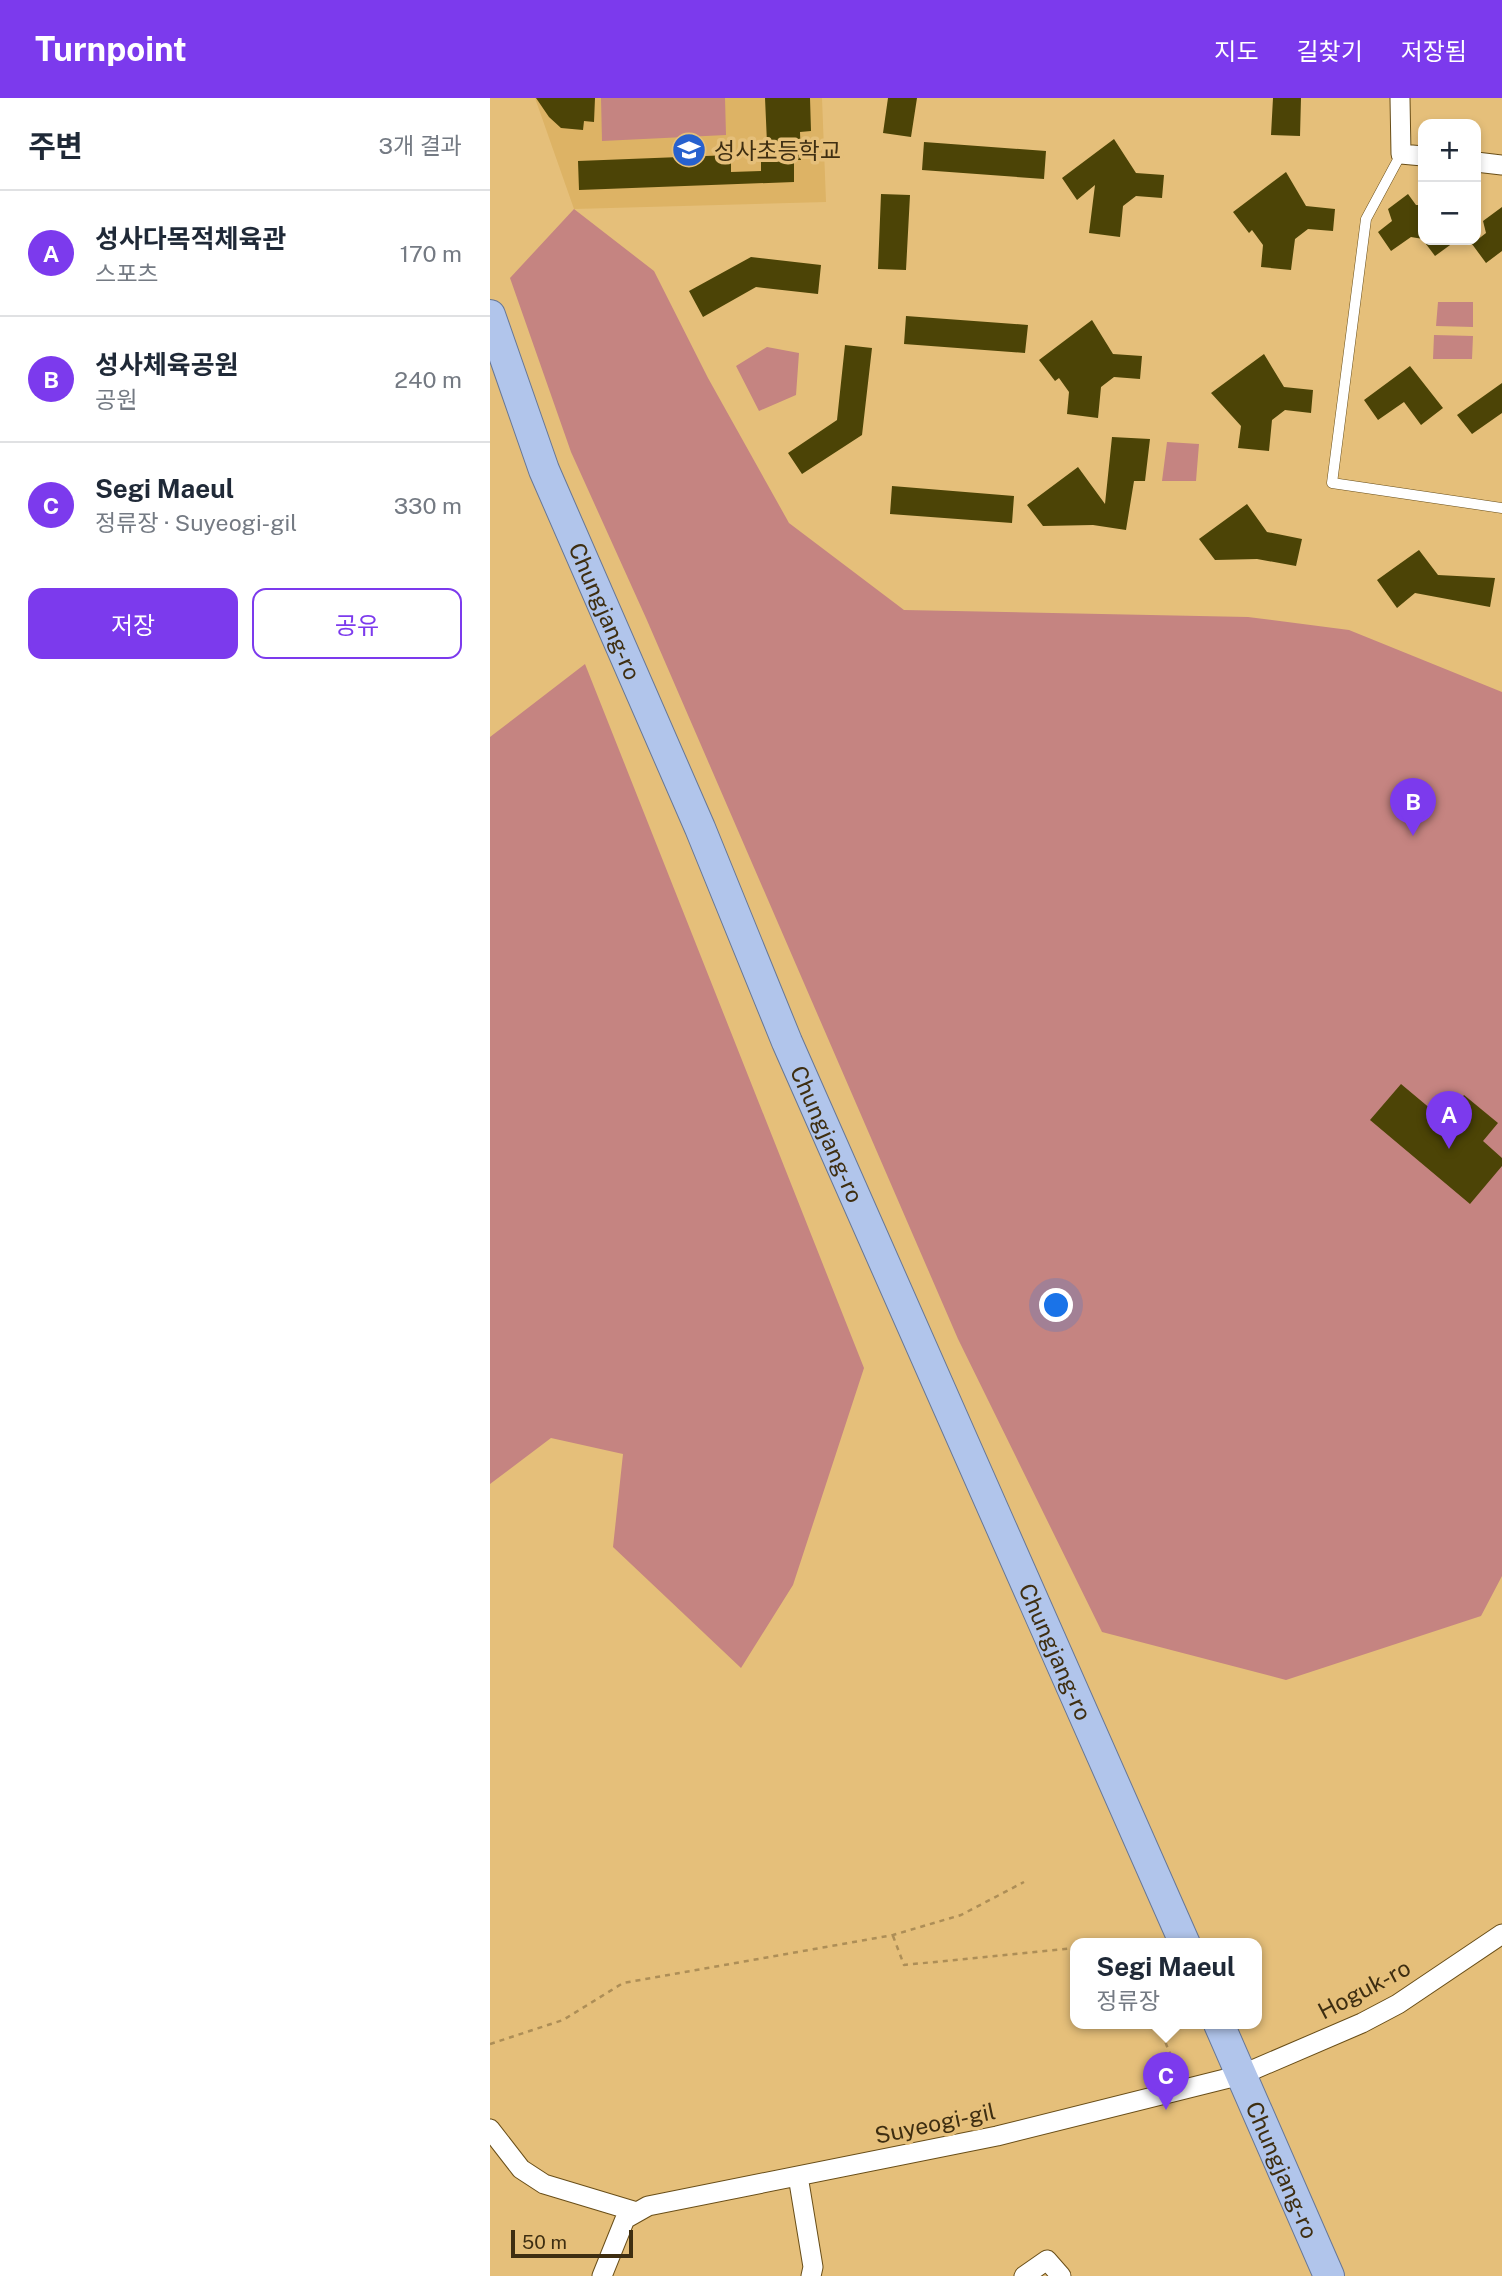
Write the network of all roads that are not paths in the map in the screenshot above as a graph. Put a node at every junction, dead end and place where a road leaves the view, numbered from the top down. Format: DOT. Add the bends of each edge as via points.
graph roads {
  1 [pos="1400,98"];
  2 [pos="1401,153"];
  3 [pos="1418,155"];
  4 [pos="1481,163"];
  5 [pos="1502,165"];
  6 [pos="490,315"];
  7 [pos="1502,508"];
  8 [pos="1502,1934"];
  9 [pos="1182,1938"];
  10 [pos="1221,2029"];
  11 [pos="1241,2075"];
  12 [pos="490,2129"];
  13 [pos="797,2176"];
  14 [pos="637,2212"];
  15 [pos="817,2273"];
  16 [pos="601,2276"];
  17 [pos="1024,2276"];
  18 [pos="1061,2276"];
  19 [pos="1329,2276"];
  1 -- 2 [label="street"];
  2 -- 3 [label="street"];
  2 -- 7 [label="lane" via="1366,219 1332,483"];
  4 -- 5 [label="street"];
  6 -- 9 [label="main road, Chungjang-ro" via="544,470 700,828 787,1042"];
  8 -- 11 [label="street, Hoguk-ro" via="1398,2004"];
  10 -- 11 [label="main road, Chungjang-ro"];
  11 -- 13 [label="street, Suyeogi-gil" via="997,2136"];
  11 -- 19 [label="main road, Chungjang-ro"];
  12 -- 14 [label="street" via="521,2169 544,2184"];
  13 -- 14 [label="street, Suyeogi-gil"];
  13 -- 15 [label="street"];
  14 -- 16 [label="street" via="625,2219"];
  17 -- 18 [label="street" via="1048,2260"];
}
